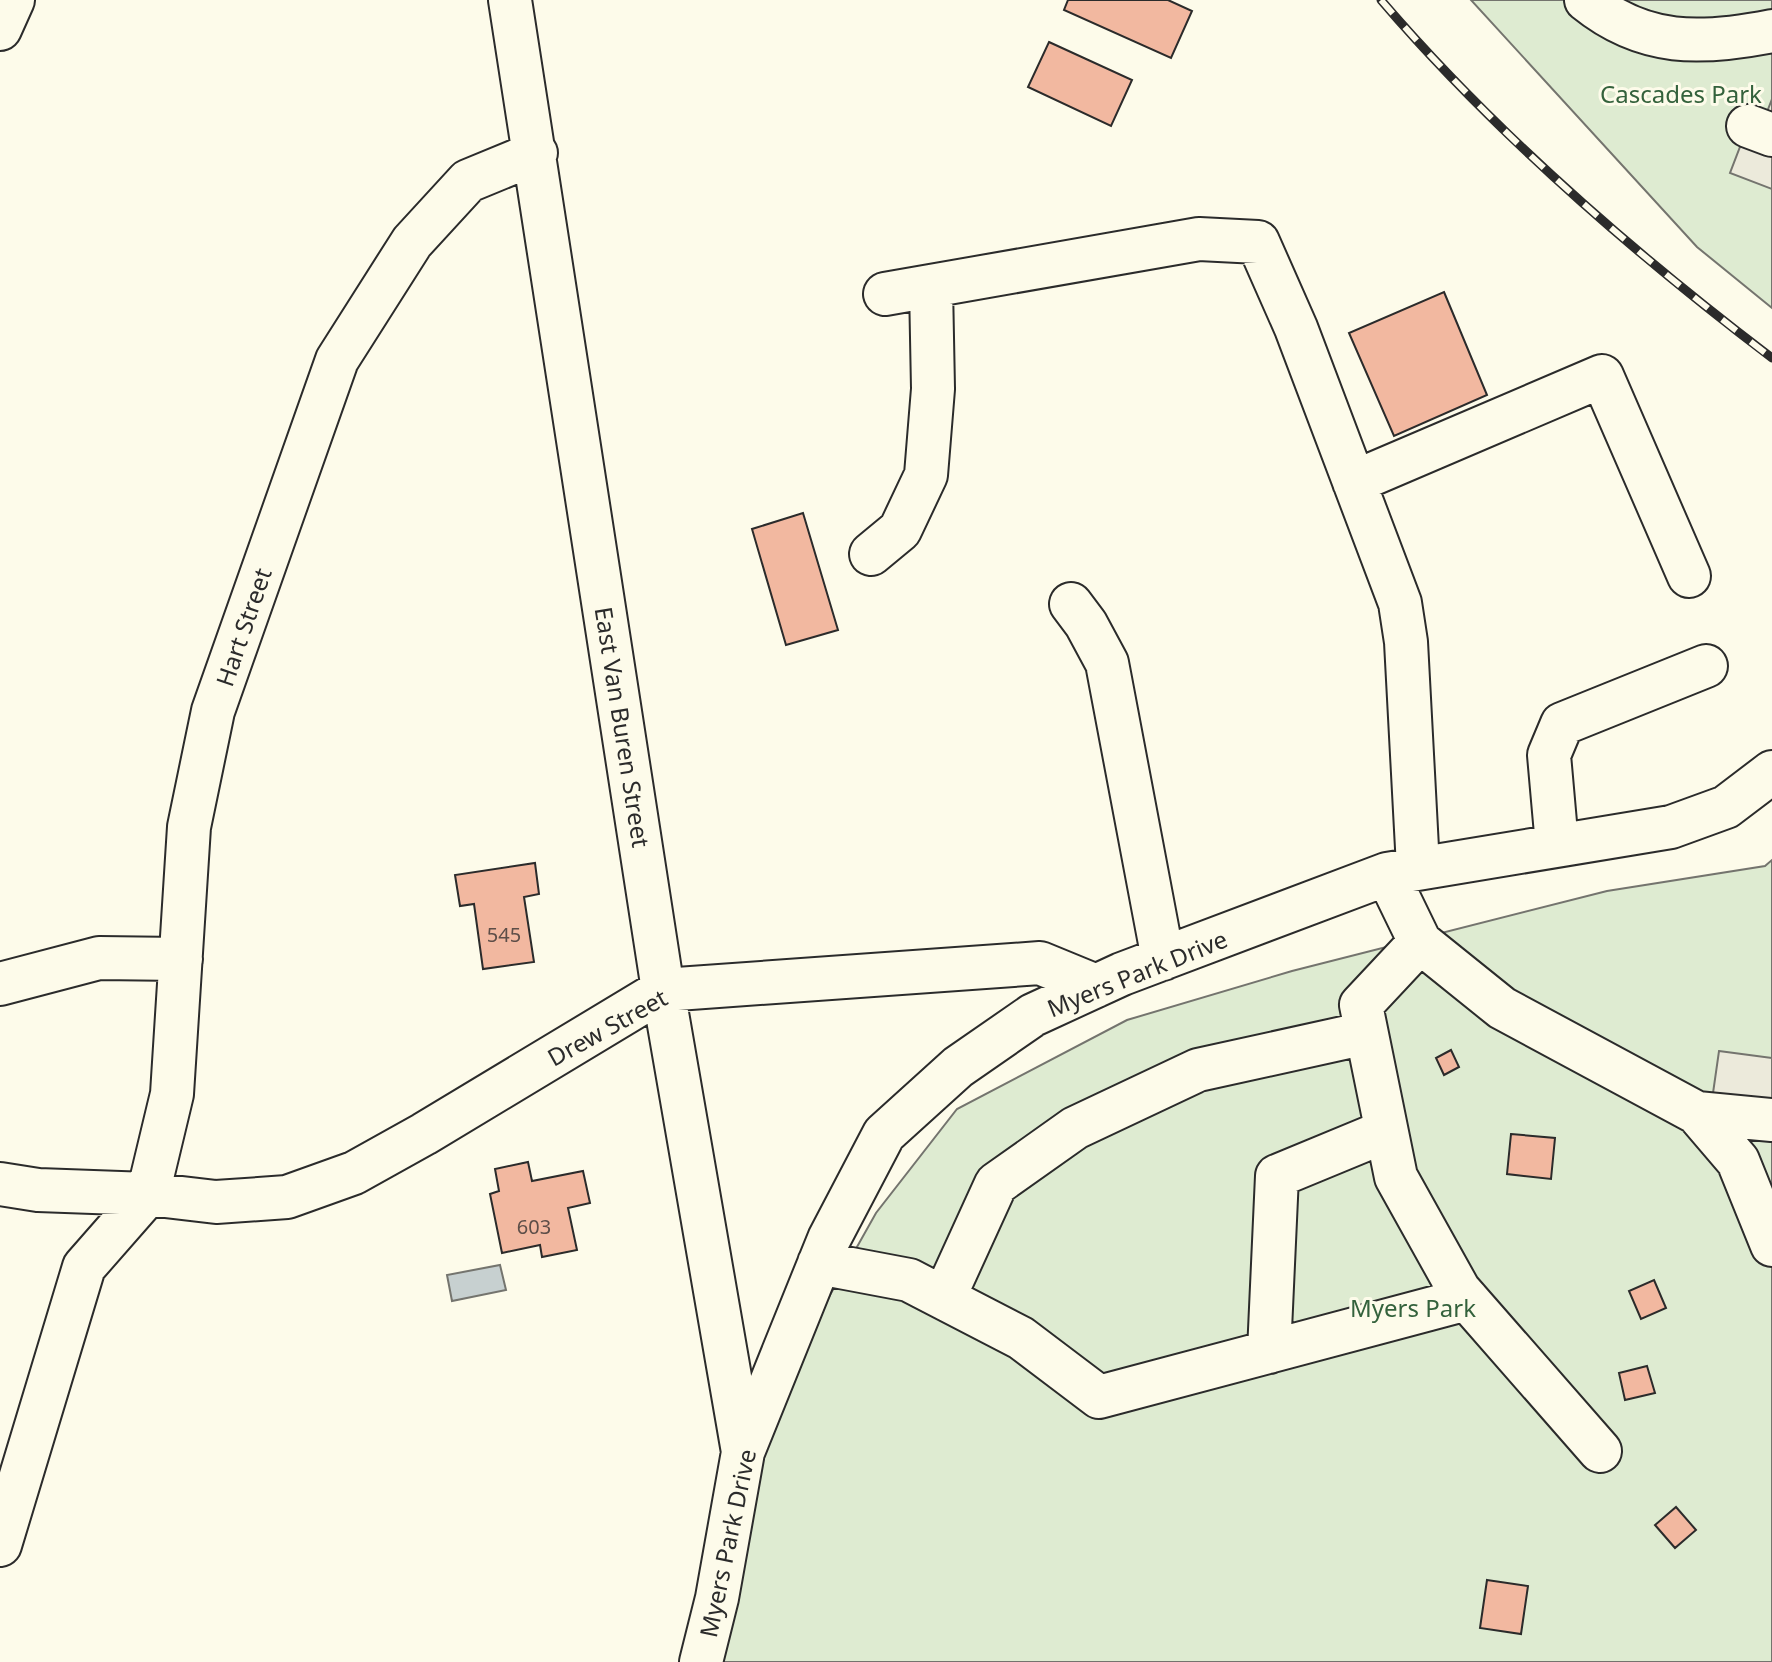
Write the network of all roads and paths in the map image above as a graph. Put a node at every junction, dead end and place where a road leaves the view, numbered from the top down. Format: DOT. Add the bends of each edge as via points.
graph roads {
  1 [pos="13,0"];
  2 [pos="510,0"];
  3 [pos="1586,0"];
  4 [pos="0,29"];
  5 [pos="1772,31"];
  6 [pos="536,153"];
  7 [pos="931,286"];
  8 [pos="885,294"];
  9 [pos="1354,482"];
  10 [pos="871,554"];
  11 [pos="1689,576"];
  12 [pos="1071,604"];
  13 [pos="1706,666"];
  14 [pos="1772,772"];
  15 [pos="1557,845"];
  16 [pos="1403,870"];
  17 [pos="1420,942"];
  18 [pos="181,959"];
  19 [pos="1163,959"];
  20 [pos="0,984"];
  21 [pos="1096,986"];
  22 [pos="663,990"];
  23 [pos="1366,1033"];
  24 [pos="1697,1113"];
  25 [pos="1771,1120"];
  26 [pos="1386,1131"];
  27 [pos="1738,1161"];
  28 [pos="0,1184"];
  29 [pos="148,1194"];
  30 [pos="1772,1245"];
  31 [pos="819,1263"];
  32 [pos="944,1298"];
  33 [pos="1467,1299"];
  34 [pos="1269,1352"];
  35 [pos="1600,1451"];
  36 [pos="743,1452"];
  37 [pos="0,1545"];
  38 [pos="701,1662"];
  1 -- 4 [label="street"];
  2 -- 6 [label="street, East Van Buren Street"];
  3 -- 5 [label="street" via="1609,19 1648,36 1692,41"];
  6 -- 18 [label="street, Hart Street" via="468,181 412,242 337,360 213,711 189,827"];
  6 -- 22 [label="street, East Van Buren Street"];
  7 -- 8 [label="street"];
  7 -- 9 [label="street" via="1199,239 1258,242"];
  7 -- 10 [label="street" via="933,389 926,475 900,530"];
  9 -- 11 [label="street" via="1602,376"];
  9 -- 16 [label="street" via="1400,603 1406,642"];
  12 -- 19 [label="street" via="1107,663"];
  13 -- 15 [label="street" via="1562,724 1549,755"];
  14 -- 15 [label="street, Myers Park Drive" via="1726,807 1671,827"];
  15 -- 16 [label="street, Myers Park Drive"];
  16 -- 17 [label="street"];
  16 -- 19 [label="street, Myers Park Drive"];
  17 -- 23 [label="street" via="1361,1005"];
  17 -- 24 [label="street" via="1502,1008"];
  18 -- 20 [label="street" via="99,958"];
  18 -- 29 [label="street, Hart Street" via="172,1094"];
  19 -- 21 [label="street, Myers Park Drive"];
  21 -- 22 [label="street, Drew Street" via="1040,963"];
  21 -- 31 [label="street, Myers Park Drive" via="1033,1015 958,1067 884,1134"];
  22 -- 29 [label="street, Drew Street" via="354,1173 287,1197 216,1202"];
  22 -- 36 [label="street, East Van Buren Street"];
  23 -- 26 [label="street"];
  23 -- 32 [label="street" via="1198,1070 1075,1128 996,1184"];
  24 -- 25 [label="street"];
  24 -- 27 [label="street"];
  25 -- 27 [label="street"];
  26 -- 33 [label="street" via="1396,1177"];
  26 -- 34 [label="street" via="1277,1176"];
  27 -- 30 [label="street"];
  28 -- 29 [label="street, Drew Street"];
  29 -- 37 [label="street" via="84,1267"];
  31 -- 32 [label="street" via="909,1280"];
  31 -- 36 [label="street, Myers Park Drive"];
  32 -- 34 [label="street" via="1021,1338 1099,1397"];
  33 -- 34 [label="street"];
  33 -- 35 [label="street"];
  36 -- 38 [label="street, Myers Park Drive"];
}
